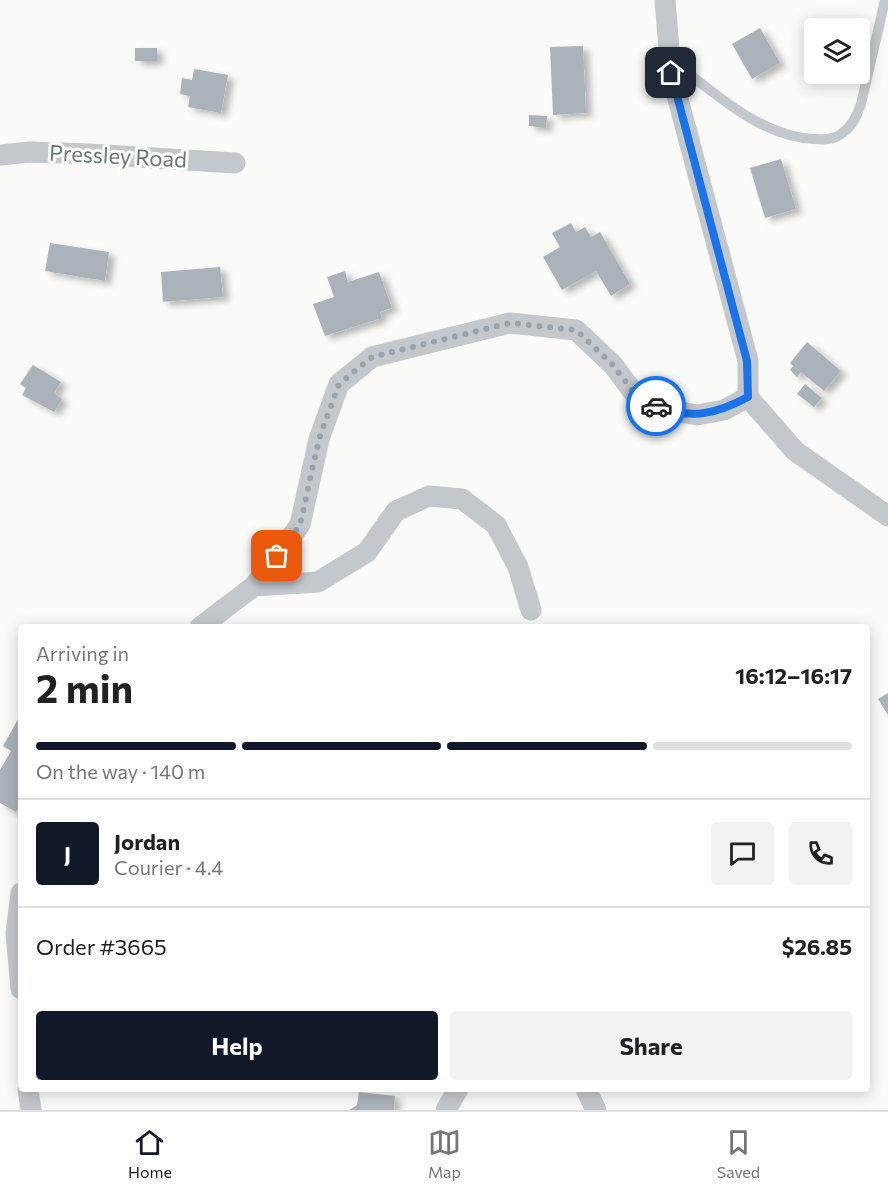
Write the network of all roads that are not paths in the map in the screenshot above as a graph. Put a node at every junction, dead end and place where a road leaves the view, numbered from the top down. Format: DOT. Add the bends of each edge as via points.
graph roads {
  1 [pos="665,0"];
  2 [pos="885,0"];
  3 [pos="670,59"];
  4 [pos="0,155"];
  5 [pos="236,163"];
  6 [pos="748,397"];
  7 [pos="888,516"];
  8 [pos="254,586"];
  9 [pos="531,610"];
  10 [pos="204,624"];
  11 [pos="18,917"];
  12 [pos="18,955"];
  13 [pos="28,1092"];
  14 [pos="456,1092"];
  15 [pos="587,1092"];
  16 [pos="31,1110"];
  17 [pos="446,1110"];
  18 [pos="596,1110"];
  1 -- 3 [label="street"];
  2 -- 3 [label="lane" via="861,104 849,128 833,139 795,136 758,122"];
  3 -- 6 [label="street" via="747,361"];
  4 -- 5 [label="street, Pressley Road" via="30,152"];
  6 -- 7 [label="street" via="795,451"];
  6 -- 8 [label="street" via="724,410 697,415 659,408 634,393 613,365 576,330 532,325 510,323 372,357 339,384 319,439 300,525"];
  8 -- 9 [label="street" via="318,582 367,552 396,511 429,496 462,499 496,525 518,567"];
  8 -- 10 [label="street"];
  11 -- 12 [label="street"];
  13 -- 16 [label="street"];
  14 -- 17 [label="street"];
  15 -- 18 [label="street"];
}
